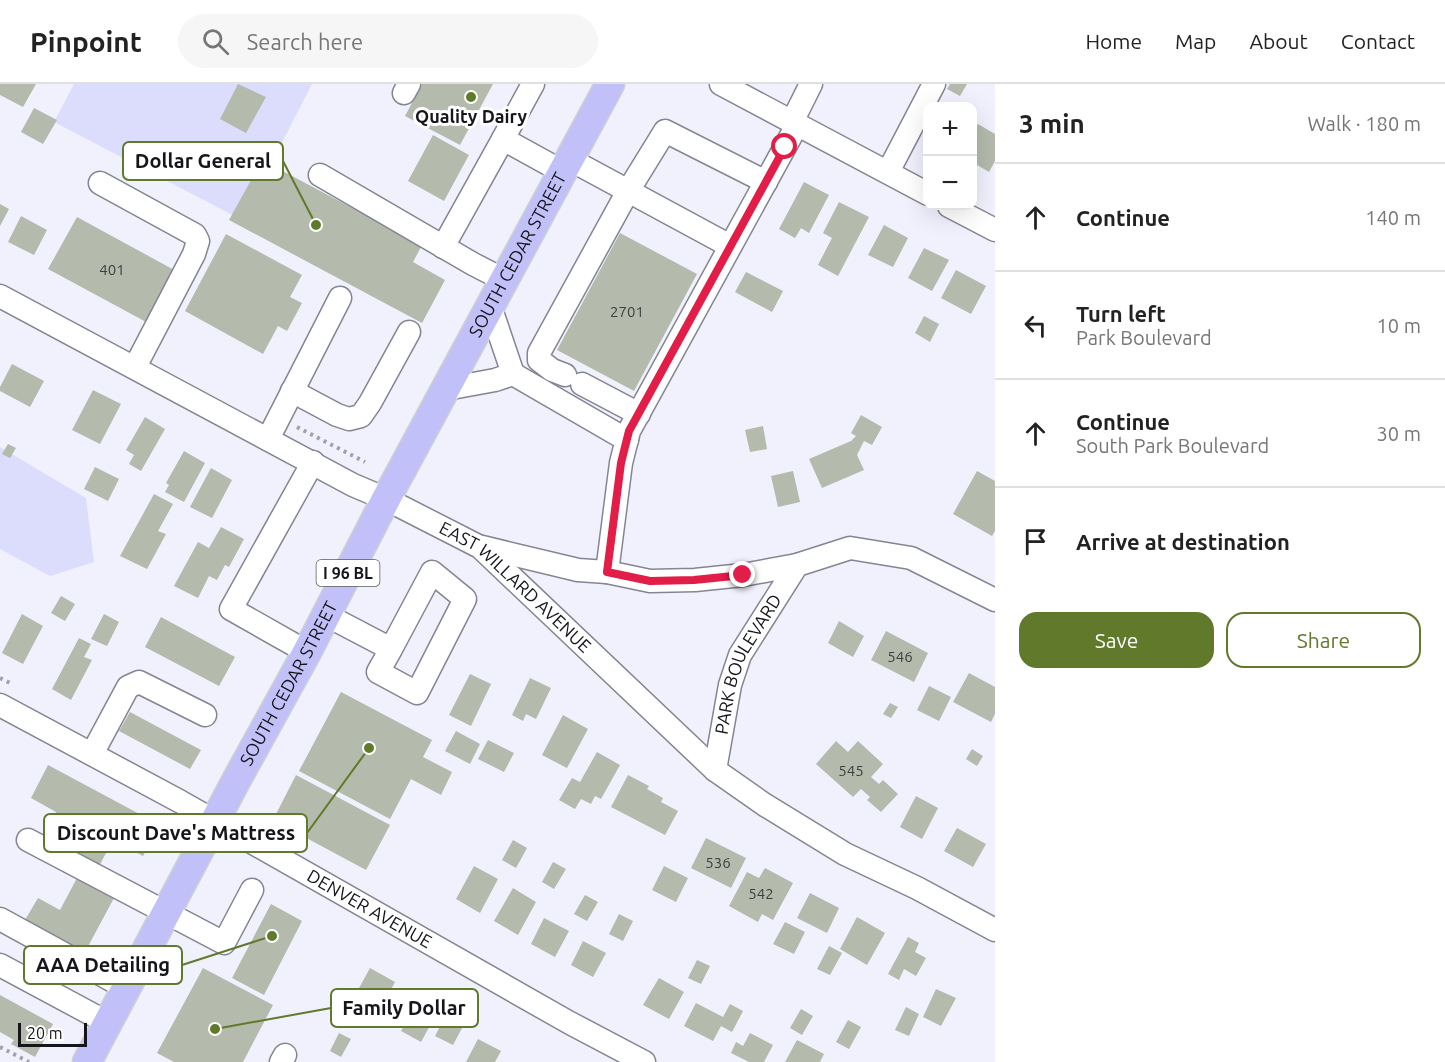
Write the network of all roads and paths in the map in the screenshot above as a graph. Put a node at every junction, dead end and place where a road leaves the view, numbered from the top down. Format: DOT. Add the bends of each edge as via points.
graph roads {
  1 [pos="532,84"];
  2 [pos="610,84"];
  3 [pos="720,84"];
  4 [pos="811,84"];
  5 [pos="934,84"];
  6 [pos="795,123"];
  7 [pos="503,139"];
  8 [pos="566,166"];
  9 [pos="888,172"];
  10 [pos="320,175"];
  11 [pos="766,182"];
  12 [pos="100,183"];
  13 [pos="628,191"];
  14 [pos="923,192"];
  15 [pos="957,210"];
  16 [pos="995,230"];
  17 [pos="730,246"];
  18 [pos="443,247"];
  19 [pos="504,280"];
  20 [pos="0,296"];
  21 [pos="340,298"];
  22 [pos="490,306"];
  23 [pos="409,332"];
  24 [pos="135,366"];
  25 [pos="513,374"];
  26 [pos="446,389"];
  27 [pos="292,391"];
  28 [pos="639,414"];
  29 [pos="268,439"];
  30 [pos="627,440"];
  31 [pos="313,462"];
  32 [pos="386,499"];
  33 [pos="480,547"];
  34 [pos="797,565"];
  35 [pos="607,572"];
  36 [pos="995,600"];
  37 [pos="326,615"];
  38 [pos="391,649"];
  39 [pos="307,652"];
  40 [pos="0,705"];
  41 [pos="206,715"];
  42 [pos="92,754"];
  43 [pos="715,770"];
  44 [pos="215,820"];
  45 [pos="28,840"];
  46 [pos="252,890"];
  47 [pos="166,913"];
  48 [pos="0,919"];
  49 [pos="995,930"];
  50 [pos="0,965"];
  51 [pos="126,988"];
  52 [pos="108,1023"];
  53 [pos="0,1047"];
  54 [pos="92,1060"];
  55 [pos="29,1062"];
  56 [pos="644,1062"];
  1 -- 7 [label="street"];
  2 -- 8 [label="main road, SOUTH CEDAR STREET / I 96 BL"];
  3 -- 6 [label="street"];
  4 -- 6 [label="street"];
  5 -- 9 [label="street"];
  6 -- 9 [label="street"];
  6 -- 11 [label="street"];
  7 -- 8 [label="street"];
  7 -- 18 [label="street"];
  8 -- 13 [label="street"];
  8 -- 19 [label="main road, SOUTH CEDAR STREET / I 96 BL"];
  9 -- 14 [label="street"];
  10 -- 18 [label="street"];
  11 -- 13 [label="street" via="664,131"];
  11 -- 17 [label="street"];
  12 -- 24 [label="street" via="195,235 198,241"];
  13 -- 17 [label="street"];
  13 -- 28 [label="street" via="539,353 539,360"];
  15 -- 16 [label="street"];
  17 -- 28 [label="street"];
  18 -- 19 [label="street"];
  19 -- 22 [label="main road, SOUTH CEDAR STREET / I 96 BL"];
  20 -- 24 [label="street, EAST WILLARD AVENUE"];
  21 -- 27 [label="street"];
  22 -- 25 [label="street"];
  22 -- 26 [label="main road, SOUTH CEDAR STREET / I 96 BL"];
  23 -- 27 [label="street" via="361,416 349,419 337,415"];
  24 -- 29 [label="street, EAST WILLARD AVENUE"];
  25 -- 26 [label="street"];
  25 -- 30 [label="street"];
  26 -- 32 [label="main road, SOUTH CEDAR STREET / I 96 BL"];
  27 -- 29 [label="street"];
  28 -- 30 [label="street"];
  29 -- 31 [label="street, EAST WILLARD AVENUE"];
  30 -- 35 [label="street"];
  31 -- 32 [label="street, EAST WILLARD AVENUE"];
  31 -- 39 [label="street" via="231,609"];
  32 -- 33 [label="street, EAST WILLARD AVENUE"];
  32 -- 37 [label="main road, SOUTH CEDAR STREET / I 96 BL"];
  33 -- 35 [label="street" via="578,570"];
  33 -- 43 [label="street, EAST WILLARD AVENUE"];
  34 -- 35 [label="street" via="694,580 650,581"];
  34 -- 36 [label="street" via="850,548 911,558"];
  34 -- 43 [label="street, PARK BOULEVARD" via="740,655 730,685"];
  37 -- 38 [label="street"];
  37 -- 39 [label="main road, SOUTH CEDAR STREET / I 96 BL"];
  38 -- 38 [label="street" via="378,672 417,693 465,599 432,572"];
  39 -- 44 [label="main road, SOUTH CEDAR STREET / I 96 BL"];
  40 -- 42 [label="street, DENVER AVENUE"];
  41 -- 42 [label="street" via="139,682 128,687"];
  42 -- 44 [label="street, DENVER AVENUE"];
  43 -- 49 [label="street, EAST WILLARD AVENUE" via="845,854"];
  44 -- 47 [label="main road, SOUTH CEDAR STREET / I 96 BL"];
  44 -- 56 [label="street, DENVER AVENUE"];
  45 -- 47 [label="street"];
  46 -- 47 [label="street" via="224,943"];
  47 -- 51 [label="main road, SOUTH CEDAR STREET / I 96 BL"];
  48 -- 51 [label="street"];
  50 -- 52 [label="street"];
  51 -- 52 [label="main road, SOUTH CEDAR STREET / I 96 BL"];
  52 -- 54 [label="main road, SOUTH CEDAR STREET / I 96 BL"];
  53 -- 55 [label="path"];
}
